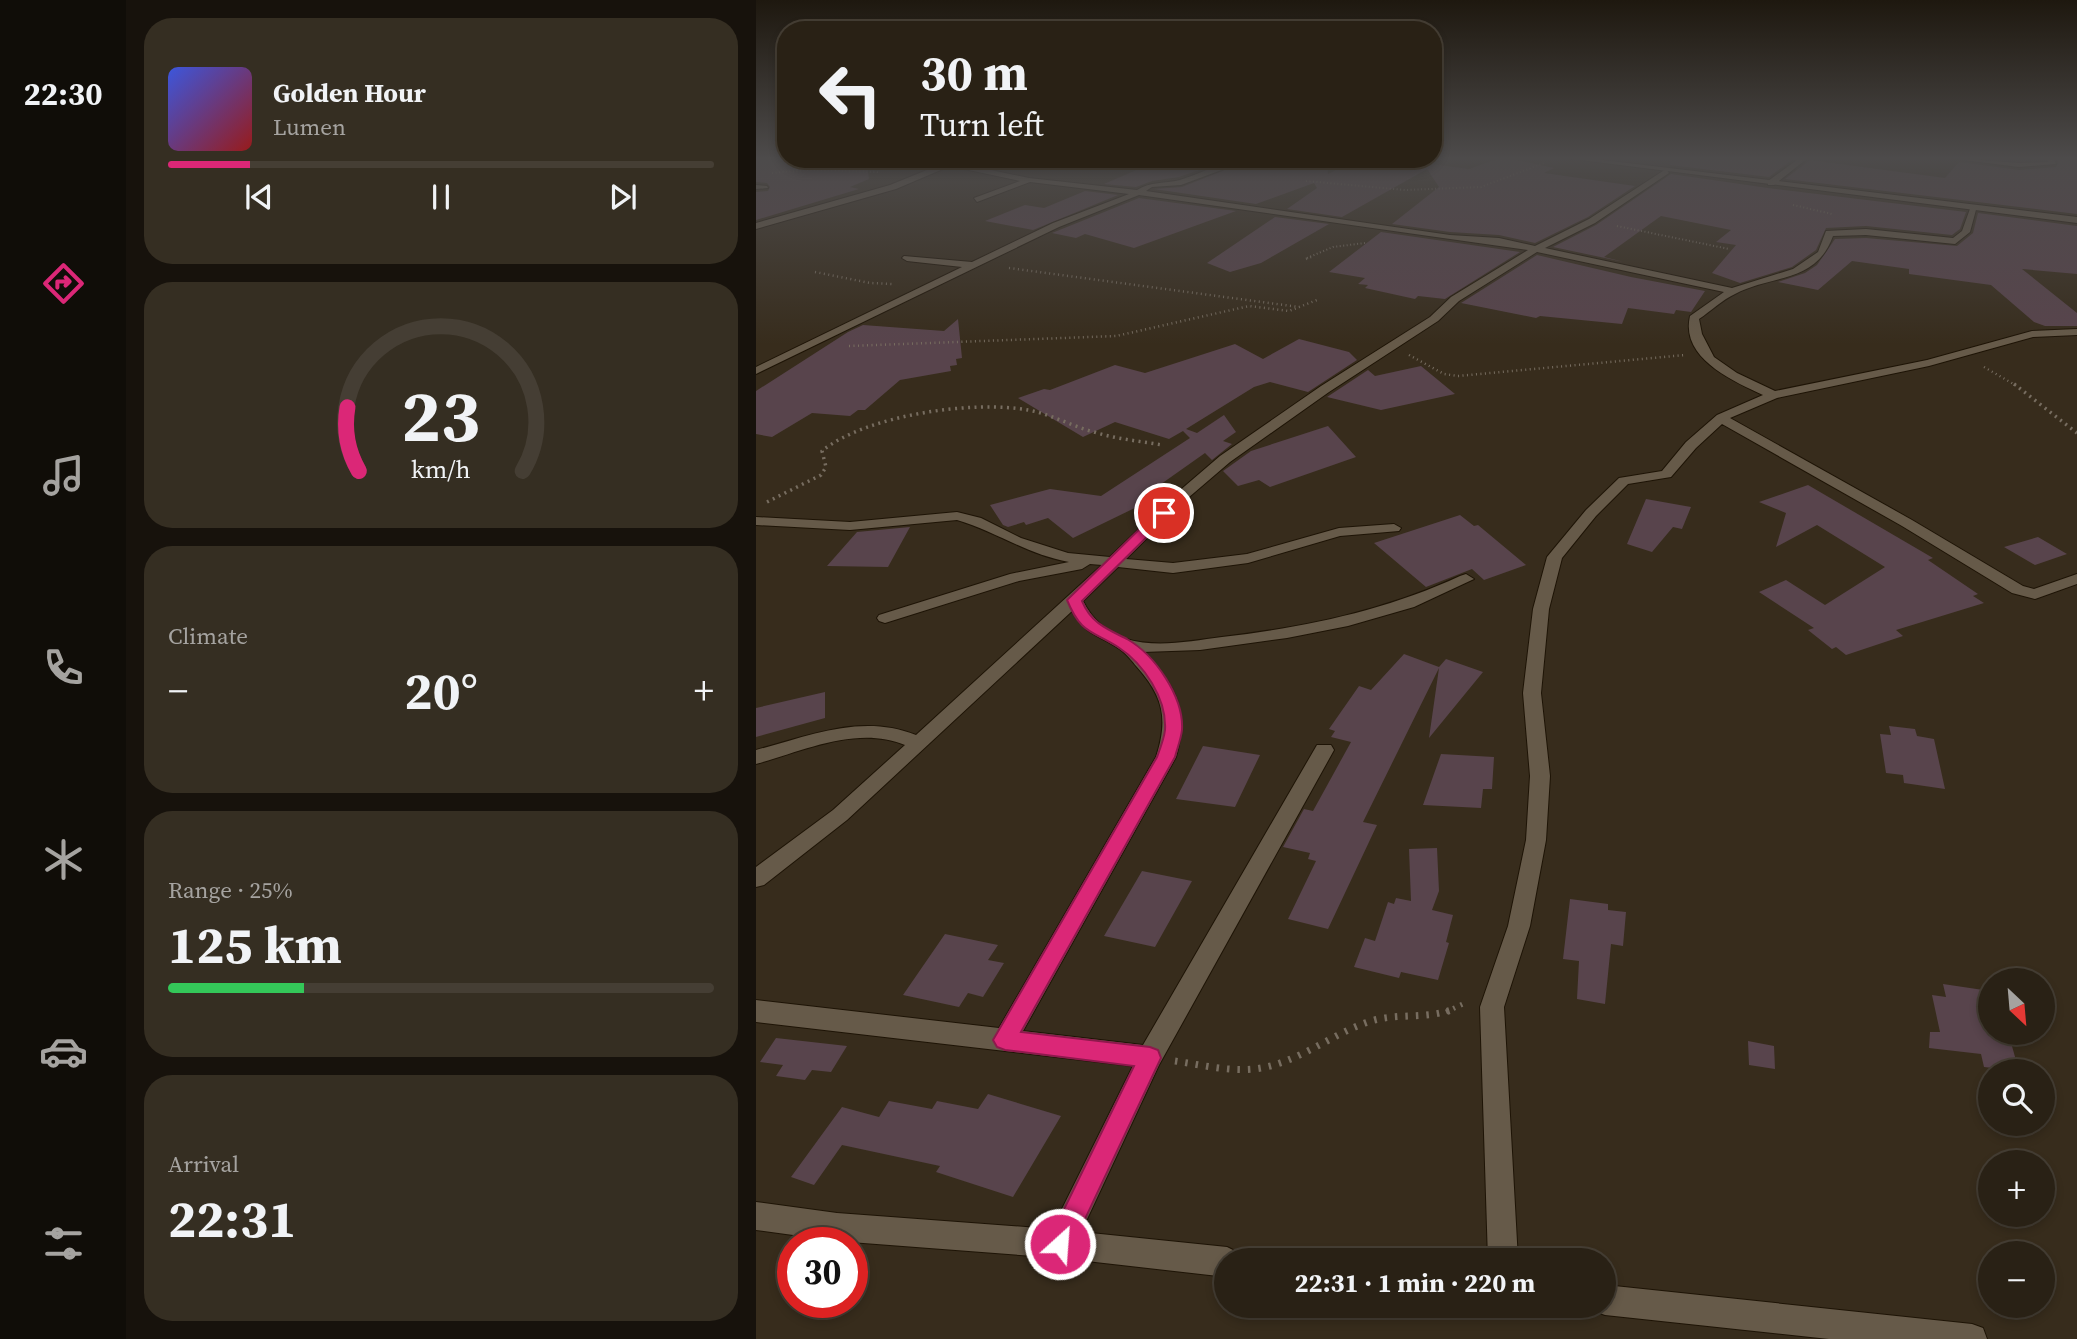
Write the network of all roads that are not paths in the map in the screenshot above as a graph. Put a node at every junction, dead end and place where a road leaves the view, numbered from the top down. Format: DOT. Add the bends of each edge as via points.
graph roads {
  1 [pos="779,219"];
  2 [pos="1070,219"];
  3 [pos="1328,219"];
  4 [pos="1594,219"];
  5 [pos="1970,219"];
  6 [pos="756,226"];
  7 [pos="1534,250"];
  8 [pos="907,258"];
  9 [pos="974,264"];
  10 [pos="1732,291"];
  11 [pos="2077,332"];
  12 [pos="756,371"];
  13 [pos="1774,396"];
  14 [pos="1721,418"];
  15 [pos="756,521"];
  16 [pos="1394,528"];
  17 [pos="1096,562"];
  18 [pos="1114,562"];
  19 [pos="1466,579"];
  20 [pos="2077,579"];
  21 [pos="1074,600"];
  22 [pos="885,618"];
  23 [pos="1124,644"];
  24 [pos="916,742"];
  25 [pos="1324,750"];
  26 [pos="756,757"];
  27 [pos="756,879"];
  28 [pos="756,1010"];
  29 [pos="1005,1040"];
  30 [pos="1150,1058"];
  31 [pos="756,1216"];
  32 [pos="1060,1244"];
  33 [pos="1503,1248"];
  34 [pos="1214,1261"];
  35 [pos="1616,1301"];
  36 [pos="1972,1339"];
  1 -- 6 [label="street"];
  2 -- 9 [label="street"];
  3 -- 7 [label="street" via="1499,241"];
  4 -- 7 [label="street"];
  5 -- 10 [label="street" via="1958,240 1832,232 1826,236 1822,253 1796,271"];
  7 -- 10 [label="street"];
  7 -- 18 [label="street" via="1455,299 1434,320 1298,406 1225,459"];
  8 -- 9 [label="street"];
  9 -- 12 [label="street"];
  10 -- 13 [label="street" via="1694,318 1703,354 1722,371"];
  11 -- 13 [label="street" via="2032,334 1961,355"];
  13 -- 14 [label="street"];
  14 -- 20 [label="street" via="2018,590 2035,594"];
  14 -- 33 [label="street" via="1666,474 1624,481 1591,513 1550,568 1539,619 1532,692 1540,776 1536,840 1524,908 1492,1007"];
  15 -- 17 [label="street" via="850,527 957,516 1016,541"];
  16 -- 18 [label="street" via="1339,532 1219,563 1173,568"];
  17 -- 18 [label="street"];
  17 -- 22 [label="street" via="1016,577"];
  18 -- 21 [label="street"];
  19 -- 23 [label="street" via="1408,606 1331,625 1198,645 1153,648"];
  21 -- 23 [label="street" via="1081,617"];
  21 -- 24 [label="street"];
  23 -- 29 [label="street" via="1144,662 1171,705 1173,731 1166,757"];
  24 -- 26 [label="street" via="868,731"];
  24 -- 27 [label="street" via="840,815"];
  25 -- 30 [label="street"];
  28 -- 29 [label="street"];
  29 -- 30 [label="street"];
  30 -- 32 [label="street"];
  31 -- 32 [label="street" via="836,1227"];
  32 -- 34 [label="street"];
  35 -- 36 [label="street"];
}
